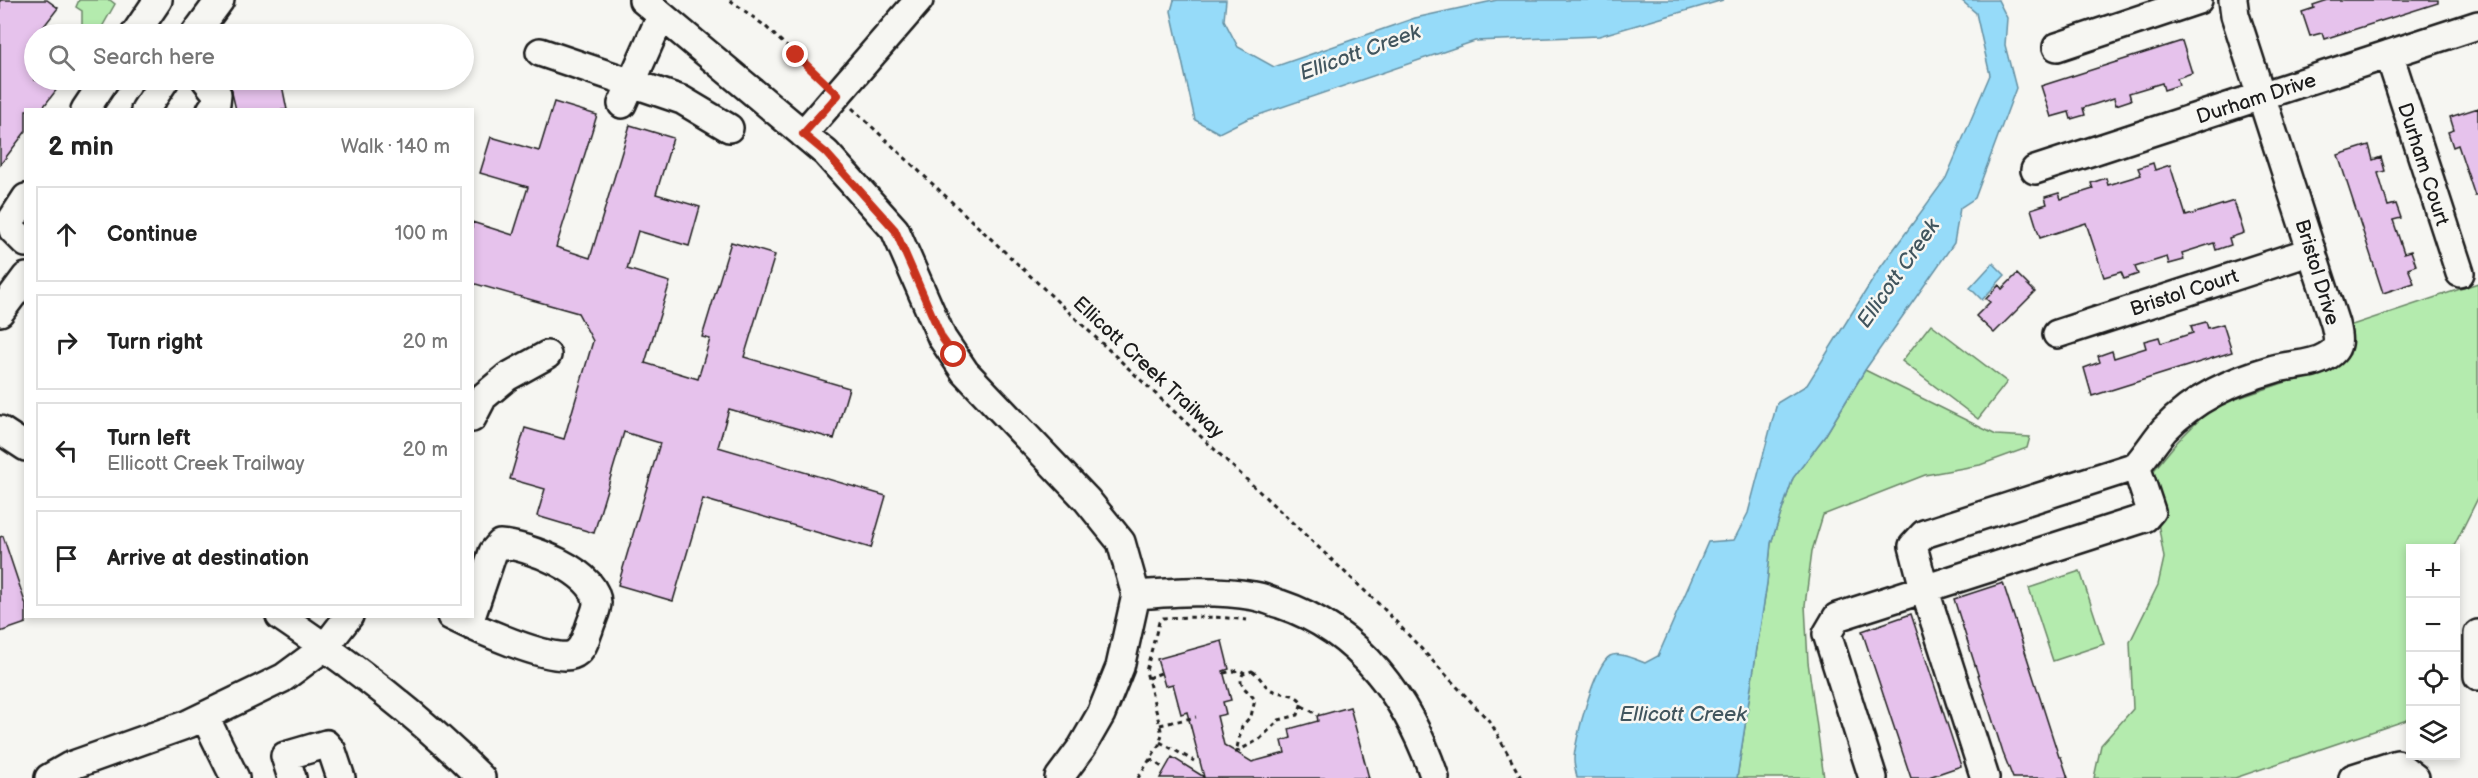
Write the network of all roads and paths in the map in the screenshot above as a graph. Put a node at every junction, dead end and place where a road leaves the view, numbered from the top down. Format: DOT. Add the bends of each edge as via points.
graph roads {
  1 [pos="158,0"];
  2 [pos="730,0"];
  3 [pos="919,0"];
  4 [pos="2198,0"];
  5 [pos="2233,0"];
  6 [pos="213,2"];
  7 [pos="652,8"];
  8 [pos="142,24"];
  9 [pos="201,24"];
  10 [pos="2478,25"];
  11 [pos="2057,47"];
  12 [pos="540,52"];
  13 [pos="2389,54"];
  14 [pos="98,90"];
  15 [pos="158,90"];
  16 [pos="214,90"];
  17 [pos="627,92"];
  18 [pos="838,95"];
  19 [pos="2261,96"];
  20 [pos="86,108"];
  21 [pos="146,108"];
  22 [pos="213,108"];
  23 [pos="729,128"];
  24 [pos="803,134"];
  25 [pos="2035,170"];
  26 [pos="24,201"];
  27 [pos="24,241"];
  28 [pos="2312,250"];
  29 [pos="2460,273"];
  30 [pos="24,280"];
  31 [pos="0,312"];
  32 [pos="2057,334"];
  33 [pos="547,355"];
  34 [pos="474,414"];
  35 [pos="0,430"];
  36 [pos="24,446"];
  37 [pos="2136,466"];
  38 [pos="1924,588"];
  39 [pos="1136,595"];
  40 [pos="474,598"];
  41 [pos="283,618"];
  42 [pos="347,618"];
  43 [pos="466,618"];
  44 [pos="1247,620"];
  45 [pos="2478,634"];
  46 [pos="325,647"];
  47 [pos="1224,673"];
  48 [pos="1245,673"];
  49 [pos="1161,674"];
  50 [pos="2478,676"];
  51 [pos="1148,678"];
  52 [pos="1302,705"];
  53 [pos="1319,716"];
  54 [pos="205,717"];
  55 [pos="1196,717"];
  56 [pos="1160,725"];
  57 [pos="1160,742"];
  58 [pos="1150,759"];
  59 [pos="1194,761"];
  60 [pos="1165,770"];
  61 [pos="289,777"];
  62 [pos="49,778"];
  63 [pos="235,778"];
  64 [pos="341,778"];
  65 [pos="481,778"];
  66 [pos="1059,778"];
  67 [pos="1138,778"];
  68 [pos="1435,778"];
  69 [pos="1521,778"];
  70 [pos="1873,778"];
  71 [pos="1986,778"];
  72 [pos="2353,778"];
  73 [pos="2415,778"];
  1 -- 8 [label="street"];
  2 -- 18 [label="path, Ellicott Creek Trailway" via="765,26"];
  3 -- 18 [label="street"];
  4 -- 11 [label="street"];
  5 -- 19 [label="street, Bristol Drive"];
  6 -- 9 [label="street"];
  7 -- 17 [label="street"];
  7 -- 24 [label="street"];
  10 -- 13 [label="street, Durham Drive"];
  12 -- 17 [label="street"];
  13 -- 19 [label="street, Durham Drive"];
  13 -- 29 [label="street, Durham Court"];
  14 -- 20 [label="street"];
  15 -- 21 [label="street"];
  16 -- 22 [label="street" via="217,94"];
  17 -- 23 [label="street" via="682,100"];
  18 -- 24 [label="street"];
  18 -- 69 [label="path, Ellicott Creek Trailway" via="1383,608 1491,723"];
  19 -- 25 [label="street, Durham Drive"];
  19 -- 28 [label="street, Bristol Drive"];
  24 -- 39 [label="street" via="826,153 895,230 942,338 965,372 1087,500 1121,542"];
  26 -- 27 [label="street" via="11,221 13,230"];
  28 -- 32 [label="street, Bristol Court"];
  28 -- 37 [label="street, Bristol Drive" via="2336,324 2336,349 2309,363 2276,368 2227,384 2191,405 2163,431"];
  30 -- 31 [label="street"];
  33 -- 34 [label="street" via="507,377 483,397"];
  35 -- 36 [label="street"];
  37 -- 38 [label="street" via="1924,534 1913,546"];
  37 -- 38 [label="street" via="2151,511 2145,518"];
  38 -- 70 [label="street" via="1837,617 1827,634"];
  38 -- 71 [label="street"];
  39 -- 66 [label="street" via="1120,667 1101,714"];
  39 -- 68 [label="street" via="1200,591 1255,596 1321,621 1369,661 1398,698"];
  40 -- 43 [label="street" via="493,552 500,544 511,544 549,557 576,572 594,591 597,603 583,646 574,655 560,657 513,643"];
  41 -- 46 [label="street"];
  42 -- 46 [label="street"];
  44 -- 51 [label="path" via="1215,616 1163,618 1146,671"];
  45 -- 50 [label="street"];
  46 -- 54 [label="street" via="283,678"];
  46 -- 65 [label="street" via="413,714"];
  47 -- 48 [label="path"];
  48 -- 52 [label="path" via="1258,674 1267,688 1297,696"];
  48 -- 52 [label="path" via="1241,684 1255,700 1242,726 1236,752 1260,739 1279,720 1298,715"];
  49 -- 51 [label="path"];
  51 -- 56 [label="path"];
  52 -- 53 [label="path"];
  54 -- 62 [label="street" via="70,766"];
  54 -- 63 [label="street"];
  55 -- 56 [label="path"];
  56 -- 57 [label="path"];
  57 -- 58 [label="path"];
  57 -- 59 [label="path"];
  58 -- 60 [label="path"];
  58 -- 67 [label="path"];
  61 -- 64 [label="street" via="285,756 326,744"];
  72 -- 73 [label="street" via="2397,764"];
}
